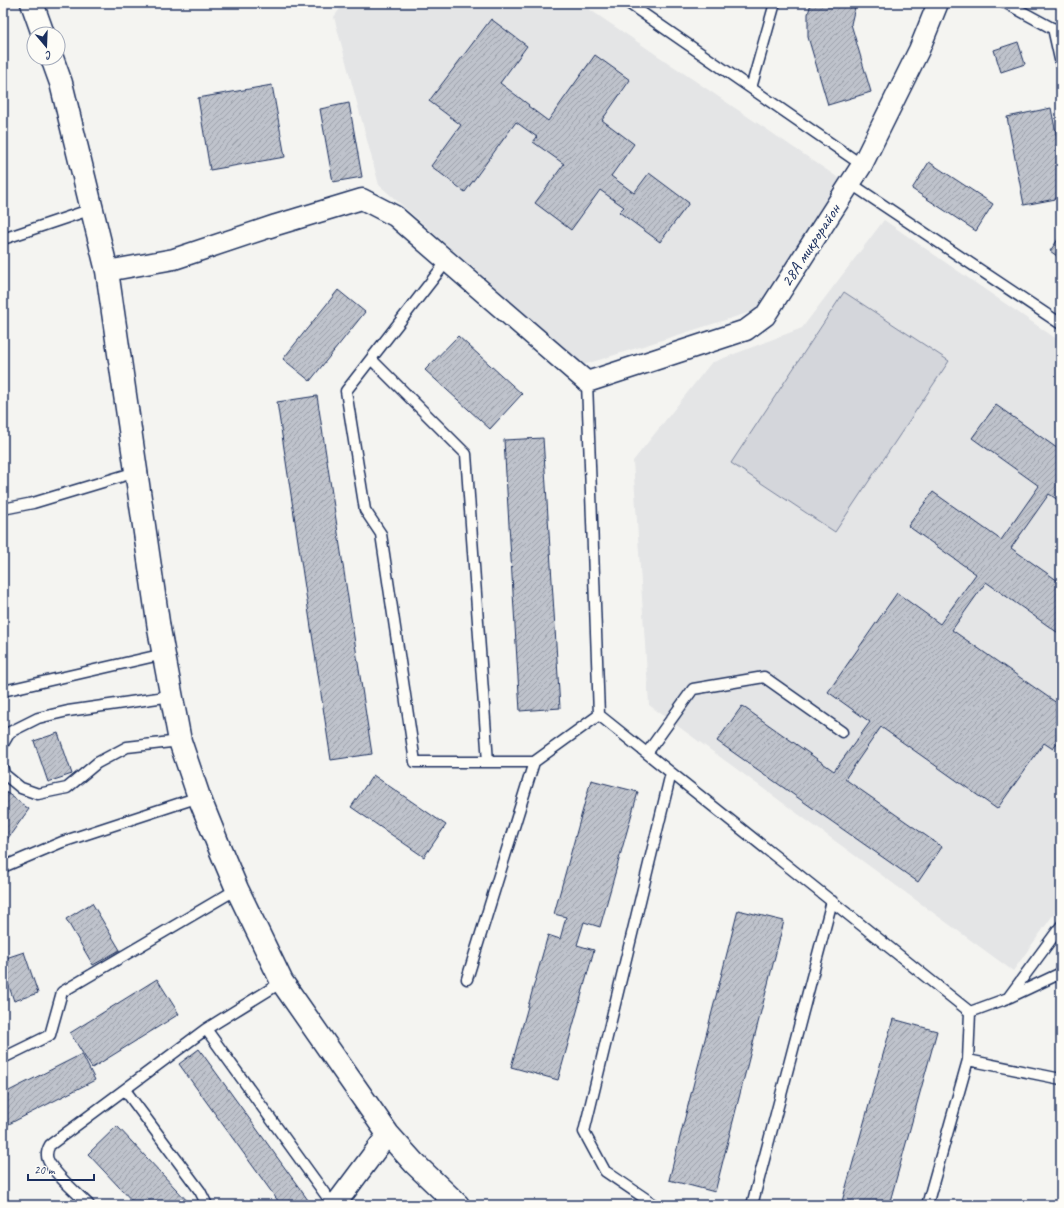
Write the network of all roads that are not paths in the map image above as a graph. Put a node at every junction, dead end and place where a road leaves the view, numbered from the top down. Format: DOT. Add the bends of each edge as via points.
graph roads {
  1 [pos="32,3"];
  2 [pos="628,3"];
  3 [pos="775,3"];
  4 [pos="938,3"];
  5 [pos="1006,3"];
  6 [pos="40,26"];
  7 [pos="1057,30"];
  8 [pos="1061,64"];
  9 [pos="55,66"];
  10 [pos="751,88"];
  11 [pos="862,165"];
  12 [pos="850,183"];
  13 [pos="92,209"];
  14 [pos="3,239"];
  15 [pos="447,261"];
  16 [pos="107,271"];
  17 [pos="1061,324"];
  18 [pos="371,359"];
  19 [pos="587,382"];
  20 [pos="136,472"];
  21 [pos="3,509"];
  22 [pos="164,654"];
  23 [pos="3,691"];
  24 [pos="172,696"];
  25 [pos="599,714"];
  26 [pos="842,732"];
  27 [pos="180,741"];
  28 [pos="3,744"];
  29 [pos="647,753"];
  30 [pos="488,762"];
  31 [pos="534,762"];
  32 [pos="3,768"];
  33 [pos="671,773"];
  34 [pos="199,797"];
  35 [pos="3,867"];
  36 [pos="237,889"];
  37 [pos="832,901"];
  38 [pos="1061,926"];
  39 [pos="1061,973"];
  40 [pos="467,979"];
  41 [pos="282,982"];
  42 [pos="1008,998"];
  43 [pos="970,1012"];
  44 [pos="206,1029"];
  45 [pos="3,1058"];
  46 [pos="968,1060"];
  47 [pos="1061,1079"];
  48 [pos="125,1090"];
  49 [pos="388,1134"];
  50 [pos="89,1205"];
  51 [pos="207,1205"];
  52 [pos="334,1205"];
  53 [pos="458,1205"];
  54 [pos="654,1205"];
  55 [pos="752,1205"];
  56 [pos="927,1205"];
  1 -- 6 [label="main road"];
  2 -- 10 [label="lane"];
  3 -- 10 [label="lane"];
  4 -- 11 [label="street, 28А микрорайон" via="919,50"];
  5 -- 7 [label="lane"];
  7 -- 8 [label="lane"];
  9 -- 13 [label="main road"];
  10 -- 11 [label="lane"];
  11 -- 12 [label="street, 28А микрорайон"];
  12 -- 17 [label="lane"];
  12 -- 19 [label="street, 28А микрорайон" via="765,316 746,330"];
  13 -- 14 [label="lane"];
  13 -- 16 [label="main road"];
  15 -- 16 [label="street" via="395,216 362,199 174,259"];
  15 -- 18 [label="lane"];
  15 -- 19 [label="street"];
  16 -- 20 [label="main road"];
  18 -- 30 [label="lane" via="466,454"];
  18 -- 30 [label="lane" via="346,391 365,510 381,534 415,762"];
  19 -- 25 [label="lane"];
  20 -- 21 [label="lane" via="33,503"];
  20 -- 22 [label="main road"];
  22 -- 23 [label="lane"];
  22 -- 24 [label="main road"];
  24 -- 27 [label="main road"];
  24 -- 28 [label="lane" via="38,718 10,732"];
  25 -- 29 [label="lane"];
  25 -- 31 [label="lane"];
  26 -- 29 [label="lane" via="764,677 693,689"];
  27 -- 32 [label="lane" via="127,747 97,762 67,788 38,794 20,788 4,774"];
  27 -- 34 [label="main road"];
  29 -- 33 [label="lane"];
  30 -- 31 [label="lane"];
  31 -- 40 [label="lane"];
  33 -- 37 [label="lane"];
  33 -- 54 [label="lane" via="584,1132 604,1171"];
  34 -- 35 [label="lane" via="62,842"];
  34 -- 36 [label="main road"];
  36 -- 41 [label="main road"];
  36 -- 45 [label="lane" via="62,992 50,1035"];
  37 -- 43 [label="lane"];
  37 -- 55 [label="lane"];
  38 -- 42 [label="lane"];
  39 -- 42 [label="lane"];
  41 -- 44 [label="lane"];
  41 -- 49 [label="main road"];
  42 -- 43 [label="lane"];
  43 -- 46 [label="lane"];
  44 -- 48 [label="lane"];
  44 -- 52 [label="lane"];
  46 -- 47 [label="lane"];
  46 -- 56 [label="lane"];
  48 -- 50 [label="lane" via="48,1149 47,1157 53,1169"];
  48 -- 51 [label="lane" via="200,1191"];
  49 -- 52 [label="street"];
  49 -- 53 [label="main road"];
}
